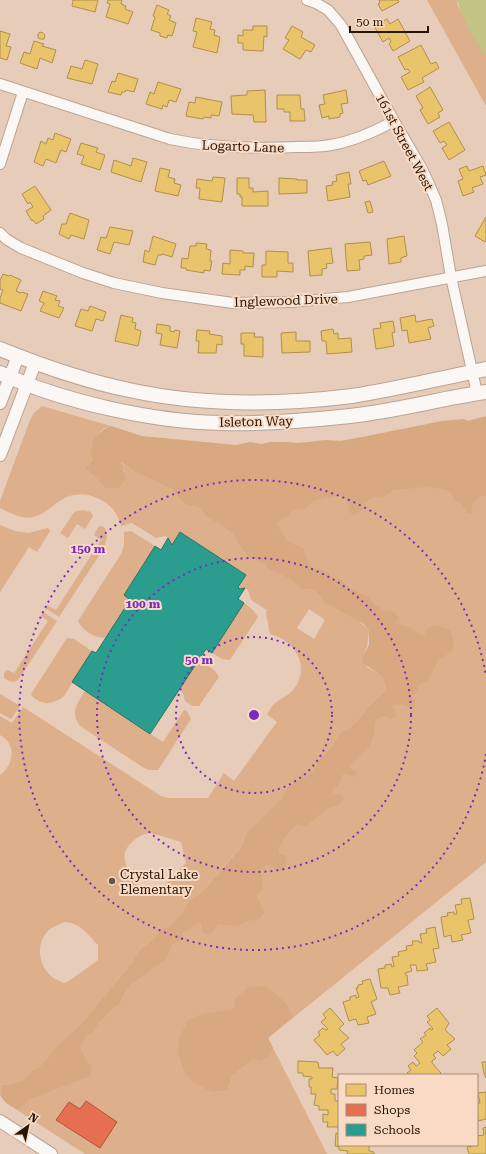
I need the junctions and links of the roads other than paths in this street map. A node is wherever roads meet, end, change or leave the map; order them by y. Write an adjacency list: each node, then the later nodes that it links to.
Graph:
1 (314, 1): 4 (street, 161st Street West)
2 (0, 84): 3 (street, Logarto Lane)
3 (24, 92): 4 (street, Logarto Lane); 5 (street)
4 (394, 121): 8 (street, 161st Street West)
5 (0, 164)
6 (0, 233): 8 (street, Inglewood Drive)
7 (486, 270): 8 (street, Inglewood Drive)
8 (451, 278): 13 (street, 161st Street West)
9 (0, 349): 10 (main road, Isleton Way)
10 (18, 356): 11 (main road, Isleton Way); 14 (street)
11 (36, 363): 13 (main road, Isleton Way); 15 (street)
12 (486, 369): 13 (main road, Isleton Way)
13 (472, 372): 16 (street, 161st Street West)
14 (5, 375): 15 (main road, Isleton Way); 17 (street)
15 (27, 384): 16 (main road, Isleton Way); 18 (street)
16 (481, 393)
17 (0, 403)
18 (0, 455)
19 (0, 1121): 20 (street)
20 (50, 1154)

